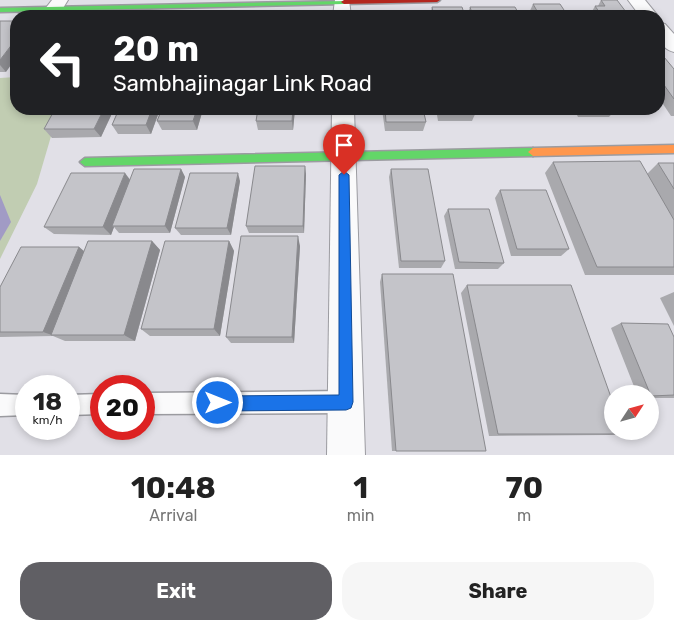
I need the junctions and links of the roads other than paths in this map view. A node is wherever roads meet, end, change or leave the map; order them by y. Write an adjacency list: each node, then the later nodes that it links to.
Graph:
1 (437, 0): 4 (street)
2 (636, 0): 6 (street)
3 (57, 4): 4 (street); 5 (street)
4 (342, 9)
5 (0, 10)
6 (644, 10)
7 (665, 35): 8 (street)
8 (674, 46)
9 (343, 115): 11 (street)
10 (674, 149): 11 (street)
11 (344, 156): 12 (street); 13 (street)
12 (85, 162)
13 (346, 402): 14 (lane); 17 (street)
14 (155, 404)
15 (0, 405): 16 (lane)
16 (15, 405)
17 (346, 455)

